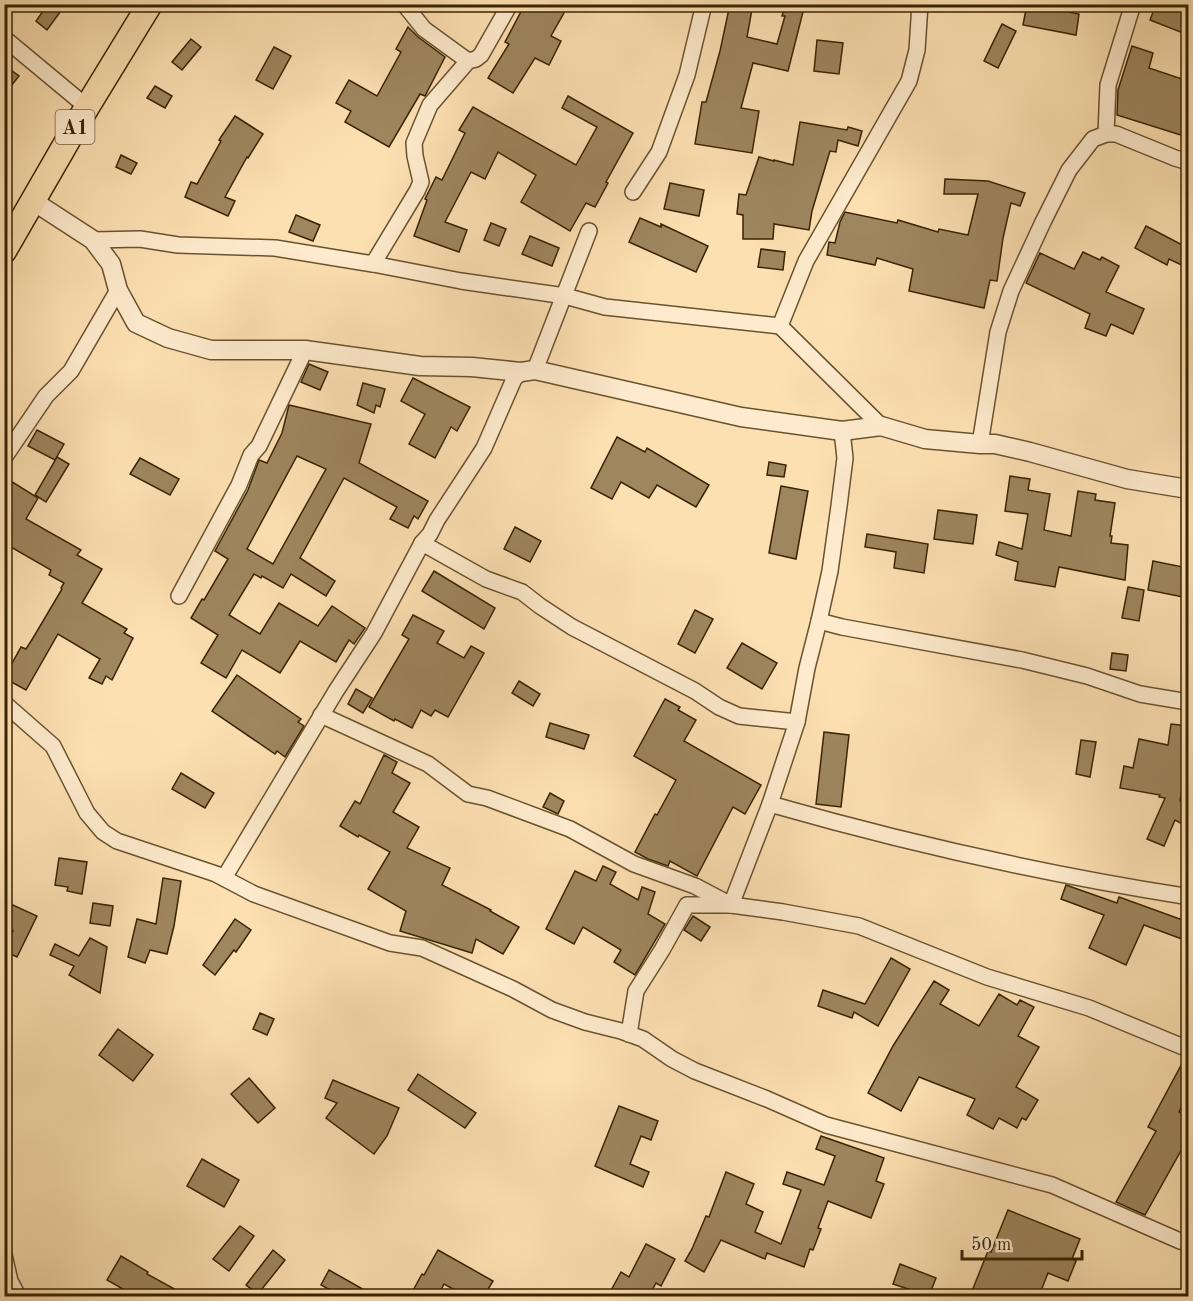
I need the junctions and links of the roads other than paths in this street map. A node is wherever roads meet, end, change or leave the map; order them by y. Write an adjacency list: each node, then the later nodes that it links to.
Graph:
1 (150, 4): 9 (highway, A1)
2 (404, 4): 8 (street)
3 (510, 4): 8 (street)
4 (704, 4): 12 (street)
5 (920, 4): 20 (street)
6 (1133, 4): 10 (street)
7 (4, 38): 9 (street)
8 (468, 61): 17 (street)
9 (87, 107): 13 (highway, A1)
10 (1106, 134): 11 (street); 25 (street)
11 (1188, 162)
12 (633, 192)
13 (33, 201): 15 (street); 16 (highway, A1)
14 (589, 231): 19 (street)
15 (93, 240): 17 (street); 18 (street)
16 (4, 251)
17 (373, 264): 19 (street)
18 (118, 290): 21 (street); 26 (street)
19 (565, 296): 20 (street); 22 (street)
20 (780, 326): 23 (street)
21 (305, 350): 22 (street); 29 (street)
22 (528, 371): 24 (street); 28 (street)
23 (881, 426): 24 (street); 25 (street)
24 (842, 431): 30 (street)
25 (980, 444): 27 (street)
26 (4, 458)
27 (1188, 489)
28 (422, 543): 33 (street); 34 (street)
29 (179, 596)
30 (819, 621): 31 (street); 34 (street)
31 (1188, 702)
32 (4, 703): 36 (street)
33 (321, 715): 36 (street); 38 (street)
34 (797, 722): 35 (street)
35 (770, 804): 37 (street); 38 (street)
36 (224, 878): 39 (street)
37 (1188, 898)
38 (731, 905): 39 (street); 40 (street)
39 (629, 1034): 41 (street)
40 (1188, 1049)
41 (1188, 1243)
42 (4, 1255): 43 (street)
43 (18, 1296)

